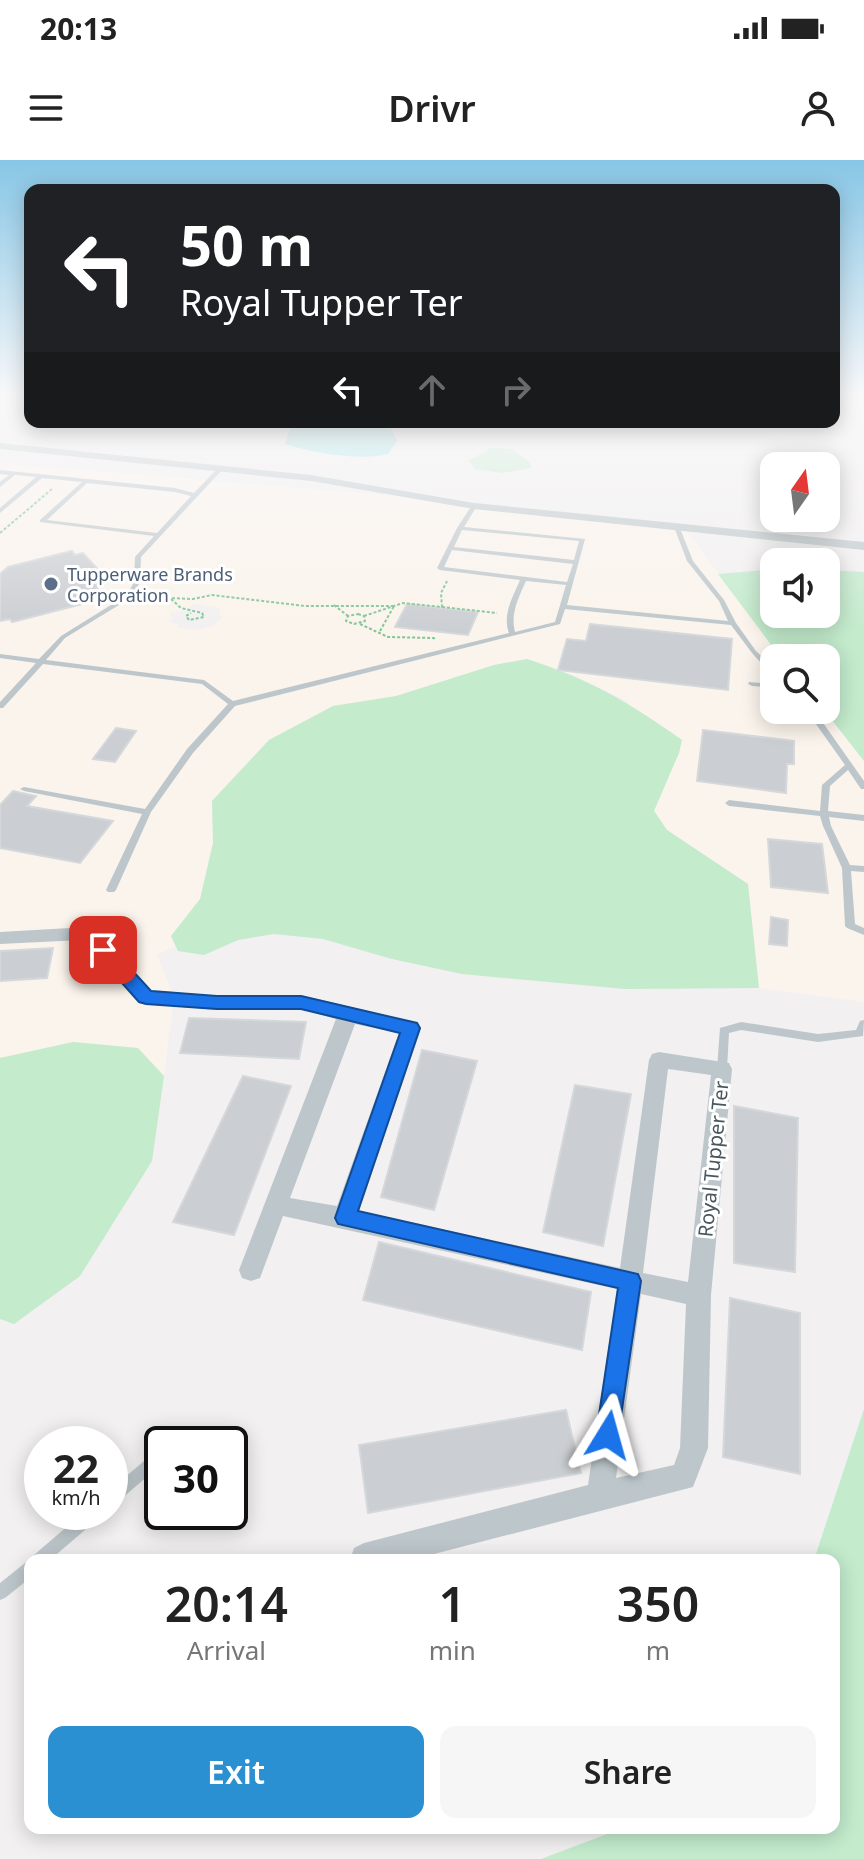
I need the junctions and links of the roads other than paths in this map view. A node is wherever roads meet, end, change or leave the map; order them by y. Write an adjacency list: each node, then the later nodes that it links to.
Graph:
1 (14, 473): 7 (lane)
2 (17, 473): 5 (lane)
3 (216, 473): 8 (lane)
4 (258, 473): 9 (street)
5 (41, 476): 6 (lane); 10 (lane)
6 (86, 481): 8 (lane); 13 (lane)
7 (0, 485)
8 (195, 495): 13 (lane)
9 (474, 506): 11 (street); 12 (lane)
10 (0, 511)
11 (677, 527): 14 (street); 20 (lane)
12 (460, 528): 15 (lane); 16 (lane)
13 (158, 535): 24 (lane)
14 (864, 546)
15 (450, 548): 16 (lane); 17 (lane)
16 (576, 562): 18 (lane)
17 (524, 578): 18 (lane); 21 (lane)
18 (570, 584): 19 (lane)
19 (563, 607): 20 (lane); 21 (lane)
20 (733, 623): 22 (lane)
21 (513, 634): 27 (lane)
22 (760, 655)
23 (1, 657): 24 (lane)
24 (42, 661): 27 (lane); 28 (lane)
25 (752, 684): 26 (lane)
26 (760, 685)
27 (232, 704): 34 (lane)
28 (0, 706)
29 (820, 724): 30 (lane)
30 (848, 766): 31 (lane); 35 (lane)
31 (864, 787)
32 (24, 789): 34 (lane)
33 (729, 803): 35 (lane)
34 (147, 812): 39 (lane)
35 (825, 815): 36 (lane); 37 (lane)
36 (864, 818)
37 (846, 868): 38 (lane); 40 (lane)
38 (864, 869)
39 (111, 890)
40 (864, 932)
41 (0, 938): 42 (street)
42 (348, 1015): 45 (street); 46 (street)
43 (864, 1024): 44 (lane)
44 (722, 1069): 48 (street, Royal Tupper Ter); 49 (street, Royal Tupper Ter)
45 (277, 1205): 46 (street); 47 (street)
46 (345, 1218): 48 (street)
47 (251, 1270)
48 (630, 1281): 49 (street); 52 (street, Royal Tupper Ter)
49 (699, 1295): 52 (street, Royal Tupper Ter)
50 (144, 1470): 51 (lane)
51 (128, 1484)
52 (600, 1496): 55 (street, Royal Tupper Ter)
53 (74, 1530): 54 (lane)
54 (46, 1554)
55 (379, 1554)
56 (24, 1573): 57 (lane)
57 (0, 1593)

